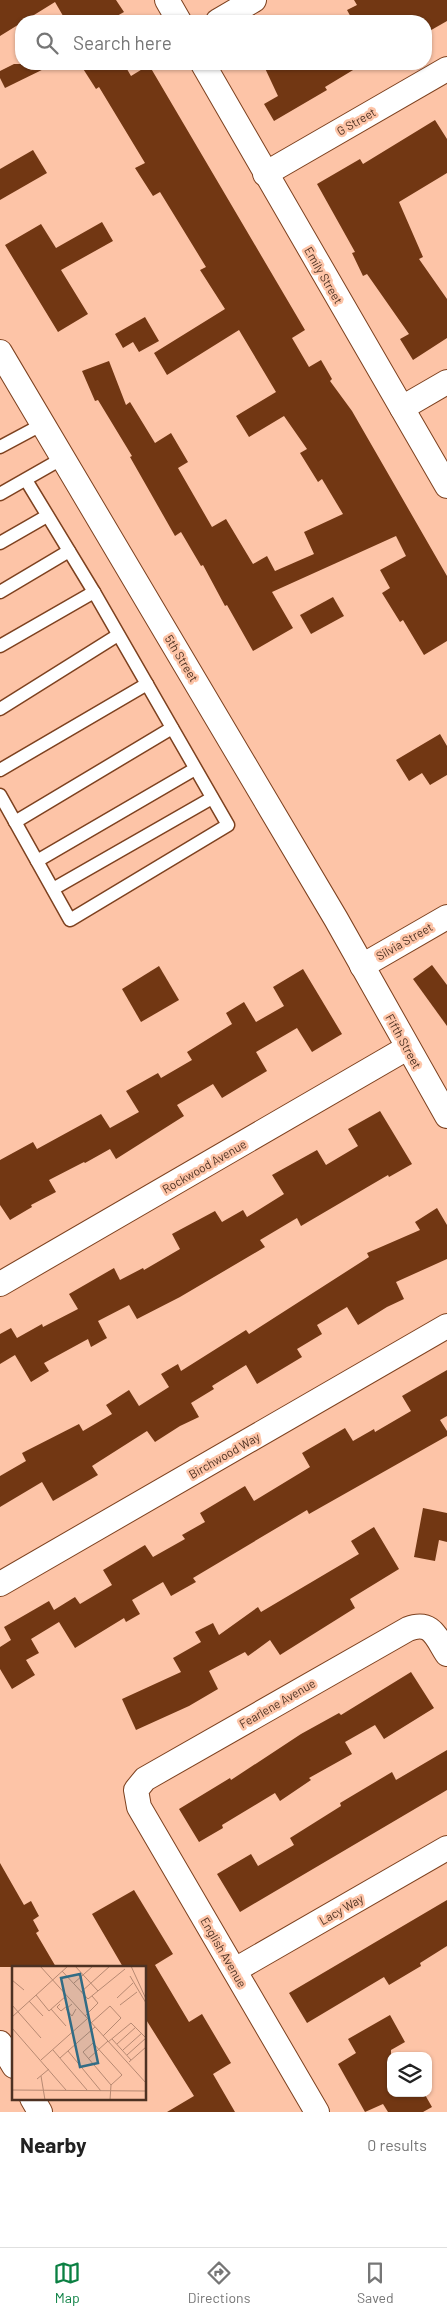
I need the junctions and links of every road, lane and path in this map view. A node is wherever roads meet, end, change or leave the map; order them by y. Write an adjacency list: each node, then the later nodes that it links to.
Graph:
1 (167, 0): 3 (street)
2 (254, 0): 4 (street)
3 (176, 15)
4 (228, 15)
5 (447, 68): 7 (street, G Street)
6 (206, 70): 7 (street, Emily Street)
7 (265, 174): 10 (street, Emily Street)
8 (0, 352): 11 (street, 5th Street)
9 (447, 382): 10 (street)
10 (402, 408): 15 (street, Emily Street)
11 (43, 424): 12 (lane); 13 (street, 5th Street)
12 (0, 447)
13 (63, 458): 14 (lane); 35 (street, 5th Street)
14 (26, 480): 16 (lane); 17 (lane)
15 (447, 486)
16 (0, 494)
17 (47, 516): 18 (lane); 19 (lane)
18 (0, 543)
19 (69, 551): 20 (lane); 21 (lane)
20 (0, 592)
21 (94, 592): 22 (lane); 23 (lane)
22 (118, 635): 24 (lane); 25 (lane)
23 (0, 646)
24 (146, 684): 26 (lane); 28 (lane)
25 (0, 708)
26 (172, 728): 27 (lane); 31 (lane)
27 (195, 769): 30 (lane); 32 (lane)
28 (0, 770)
29 (1, 798): 31 (lane)
30 (212, 798): 33 (lane); 33 (lane)
31 (15, 822): 32 (lane)
32 (37, 861): 33 (lane)
33 (53, 889)
34 (447, 916): 35 (street, Silvia Street)
35 (362, 966): 36 (street, Fifth Street)
36 (407, 1048): 37 (street, Fifth Street); 38 (street, Rockwood Avenue)
37 (447, 1116)
38 (0, 1284)
39 (447, 1326): 40 (street, Birchwood Way)
40 (0, 1584)
41 (447, 1654): 42 (street, Fearlene Avenue)
42 (136, 1790): 44 (street, English Avenue)
43 (447, 1848): 44 (street, Lacy Way)
44 (235, 1970): 49 (street, English Avenue)
45 (0, 2043): 46 (street)
46 (12, 2063)
47 (33, 2100): 48 (street)
48 (40, 2112)
49 (317, 2112)

